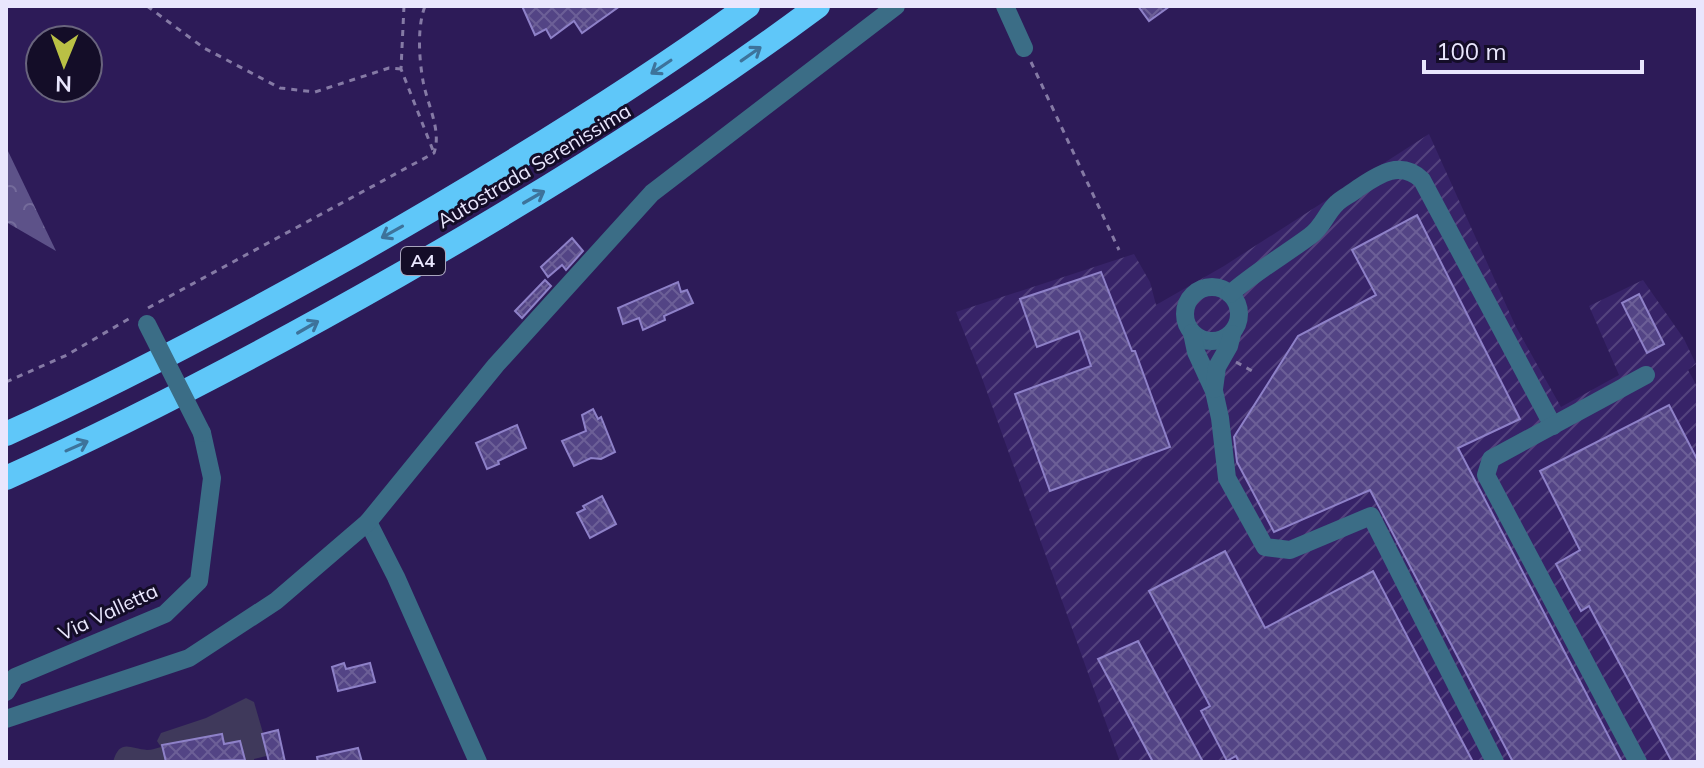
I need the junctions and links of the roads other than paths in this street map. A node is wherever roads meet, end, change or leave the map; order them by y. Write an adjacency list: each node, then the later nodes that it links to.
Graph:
1 (748, 6): 13 (highway, Autostrada Serenissima / A4, one-way to 13)
2 (818, 6): 14 (highway, Autostrada Serenissima / A4, one-way to 2)
3 (896, 6): 15 (street)
4 (1005, 6): 5 (street)
5 (1024, 48)
6 (1230, 294): 8 (street); 9 (street); 12 (street)
7 (143, 319): 16 (street, Via Valletta, bridge)
8 (1192, 333): 9 (street); 11 (street)
9 (1232, 334): 11 (street)
10 (1646, 375): 12 (street)
11 (1214, 391): 19 (street)
12 (1553, 426): 20 (street)
13 (6, 434)
14 (6, 478)
15 (368, 522): 17 (street); 18 (street)
16 (6, 692)
17 (6, 719)
18 (478, 762)
19 (1495, 762)
20 (1638, 762)

